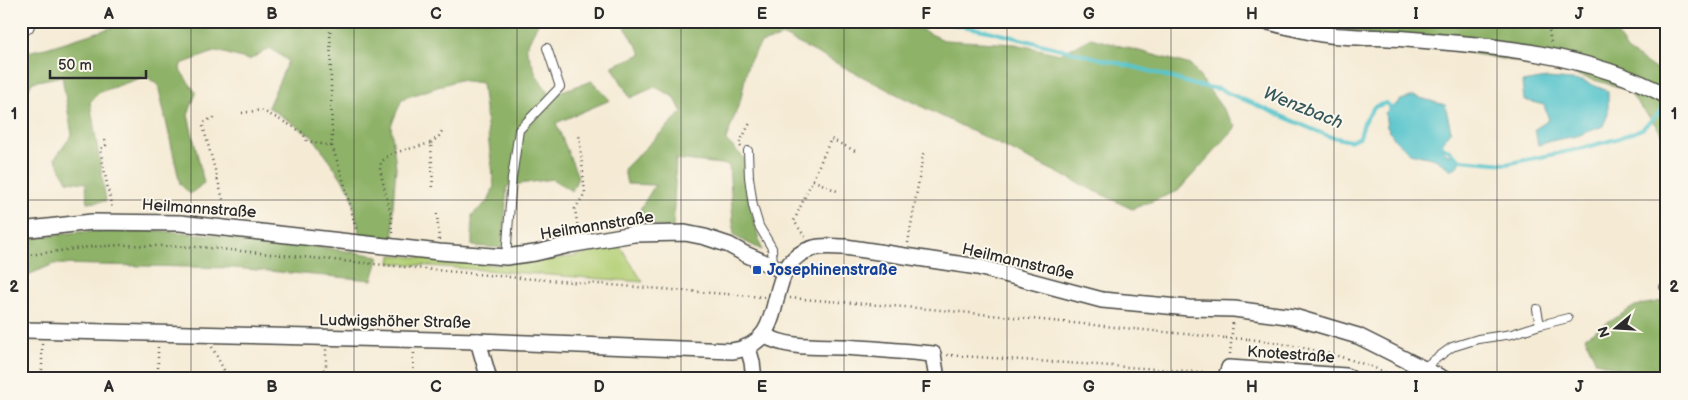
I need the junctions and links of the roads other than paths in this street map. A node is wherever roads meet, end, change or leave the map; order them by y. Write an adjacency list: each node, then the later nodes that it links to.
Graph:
1 (32, 21): 3 (lane)
2 (1263, 21): 5 (street)
3 (21, 34)
4 (546, 48): 8 (lane)
5 (1667, 96)
6 (748, 151): 9 (lane)
7 (21, 230): 8 (street, Heilmannstraße)
8 (506, 257): 9 (street, Heilmannstraße)
9 (778, 269): 14 (street); 17 (street, Heilmannstraße)
10 (1537, 309): 12 (lane)
11 (1568, 318): 12 (lane)
12 (1540, 325): 17 (lane)
13 (24, 329): 15 (street, Ludwigshöher Straße)
14 (764, 335): 16 (street); 21 (street)
15 (478, 341): 16 (street, Ludwigshöher Straße); 19 (street)
16 (748, 348): 20 (street)
17 (1423, 368): 23 (street, Heilmannstraße)
18 (1227, 374): 22 (street, Knotestraße)
19 (489, 379)
20 (754, 379)
21 (937, 379)
22 (1351, 379)
23 (1444, 379)

